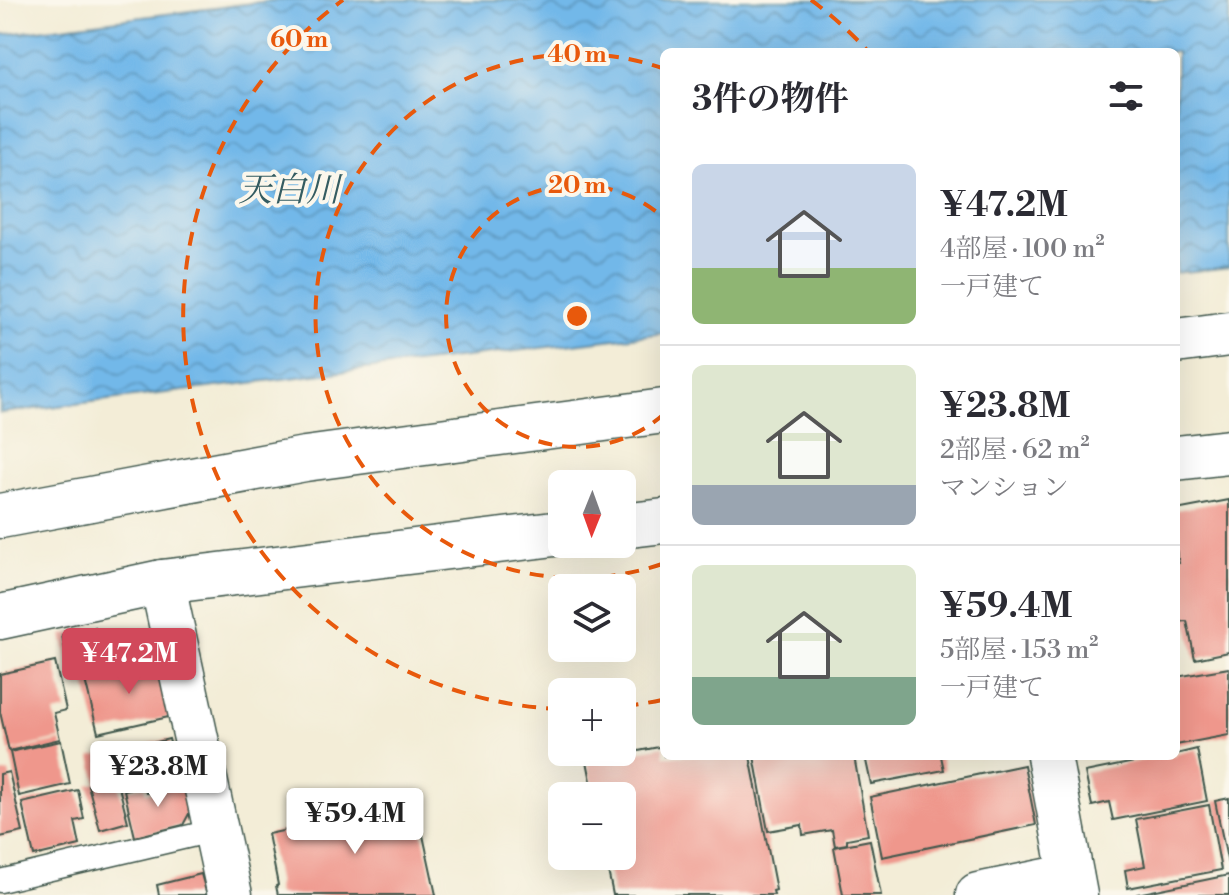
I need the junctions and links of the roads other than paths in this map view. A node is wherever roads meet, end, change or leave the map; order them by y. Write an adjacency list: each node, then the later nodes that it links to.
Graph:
1 (1229, 334): 2 (street)
2 (1180, 340)
3 (660, 412): 6 (street)
4 (1229, 452): 5 (street)
5 (1180, 458)
6 (0, 516)
7 (660, 521): 8 (street)
8 (636, 524)
9 (548, 535): 10 (street)
10 (162, 582): 11 (street); 13 (street)
11 (0, 617)
12 (1050, 760): 15 (street)
13 (216, 830): 14 (lane); 16 (street)
14 (0, 881)
15 (1073, 885): 17 (street)
16 (230, 895)
17 (978, 895)

